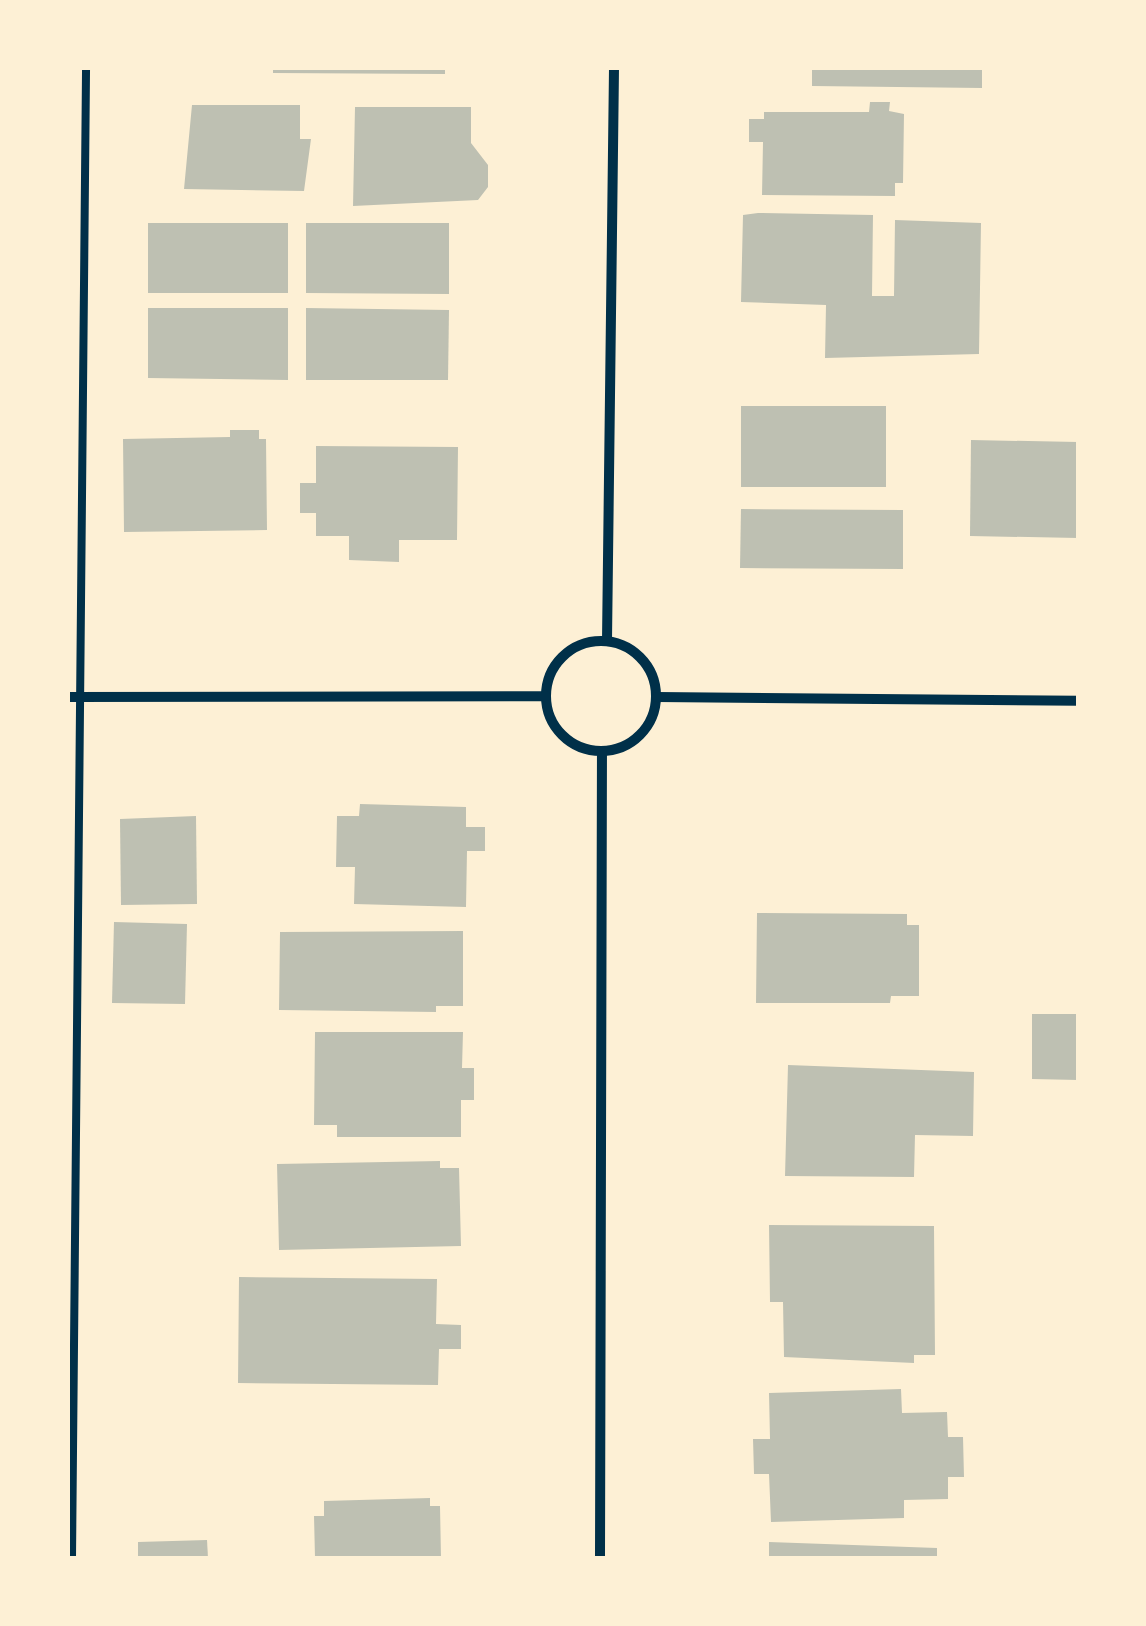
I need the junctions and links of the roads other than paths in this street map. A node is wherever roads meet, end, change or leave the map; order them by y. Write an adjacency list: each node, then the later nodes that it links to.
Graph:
1 (86, 68): 6 (lane)
2 (614, 68): 3 (street)
3 (607, 641): 5 (street); 7 (street)
4 (68, 696): 6 (street)
5 (546, 696): 6 (street); 9 (street)
6 (82, 697): 10 (lane)
7 (657, 697): 8 (street); 9 (street)
8 (1078, 701)
9 (602, 751): 11 (street)
10 (72, 1558)
11 (600, 1558)

